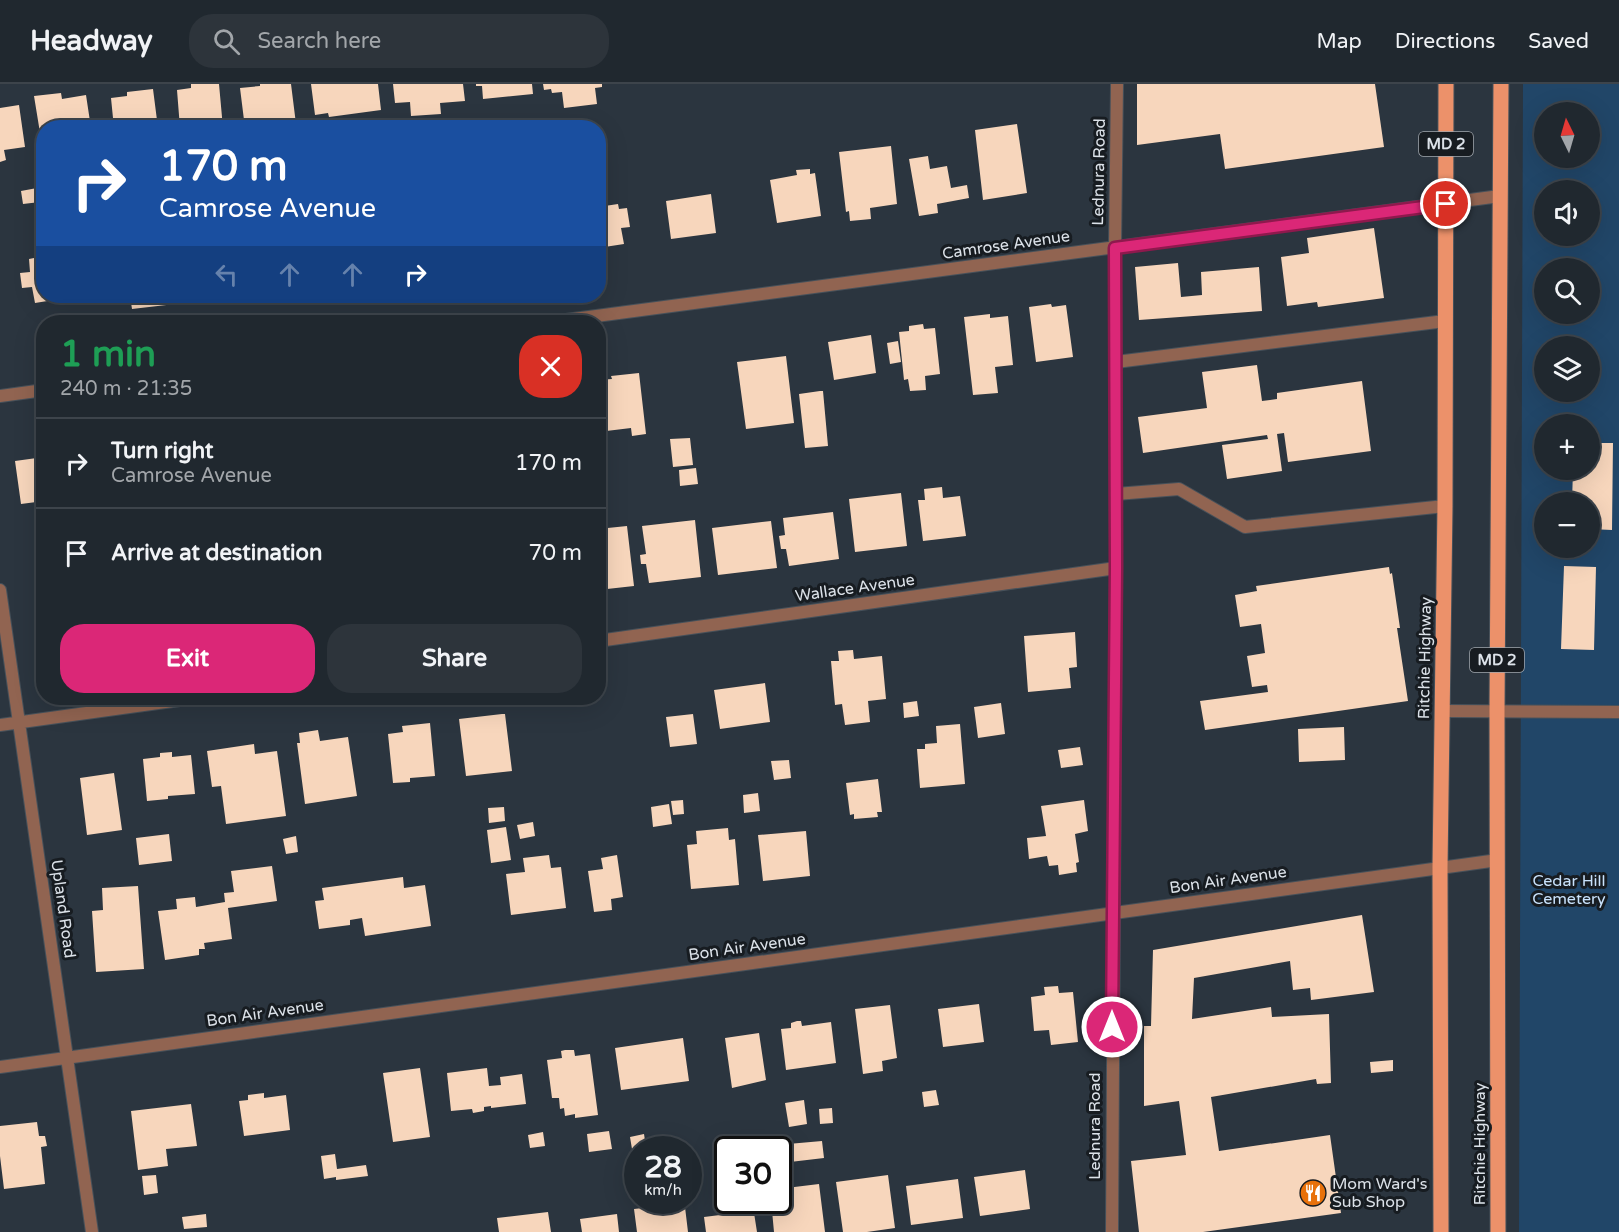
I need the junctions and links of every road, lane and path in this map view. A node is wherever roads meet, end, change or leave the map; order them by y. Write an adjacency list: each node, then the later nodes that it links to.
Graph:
1 (1117, 84): 6 (street, Lednura Road)
2 (1446, 84): 5 (main road, Ritchie Highway / MD 2)
3 (1501, 84): 4 (main road, Ritchie Highway / MD 2)
4 (1500, 196): 5 (street, Camrose Avenue); 19 (main road, Ritchie Highway / MD 2)
5 (1446, 204): 6 (street, Camrose Avenue); 8 (main road, Ritchie Highway / MD 2)
6 (1115, 248): 7 (street, Camrose Avenue); 9 (street, Lednura Road)
7 (604, 315)
8 (1445, 321): 9 (street); 13 (main road, Ritchie Highway / MD 2)
9 (1116, 362): 12 (street, Lednura Road)
10 (36, 391): 11 (street)
11 (0, 396)
12 (1116, 494): 13 (street); 14 (street, Lednura Road)
13 (1445, 506): 18 (main road, Ritchie Highway / MD 2)
14 (1116, 568): 16 (street, Wallace Avenue); 25 (street, Lednura Road)
15 (0, 591): 21 (street, Upland Road)
16 (606, 640)
17 (143, 705): 21 (street)
18 (1443, 711): 19 (street); 24 (main road, Ritchie Highway / MD 2)
19 (1497, 711): 20 (street); 23 (main road, Ritchie Highway / MD 2)
20 (1619, 712)
21 (19, 722): 22 (street); 26 (street, Upland Road)
22 (0, 725)
23 (1498, 860): 24 (street, Bon Air Avenue); 31 (main road, Ritchie Highway / MD 2)
24 (1440, 867): 25 (street, Bon Air Avenue); 30 (main road, Ritchie Highway / MD 2)
25 (1113, 913): 26 (street, Bon Air Avenue); 29 (street, Lednura Road)
26 (68, 1057): 27 (street, Bon Air Avenue); 28 (street, Upland Road)
27 (0, 1067)
28 (92, 1232)
29 (1112, 1232)
30 (1441, 1232)
31 (1498, 1232)

